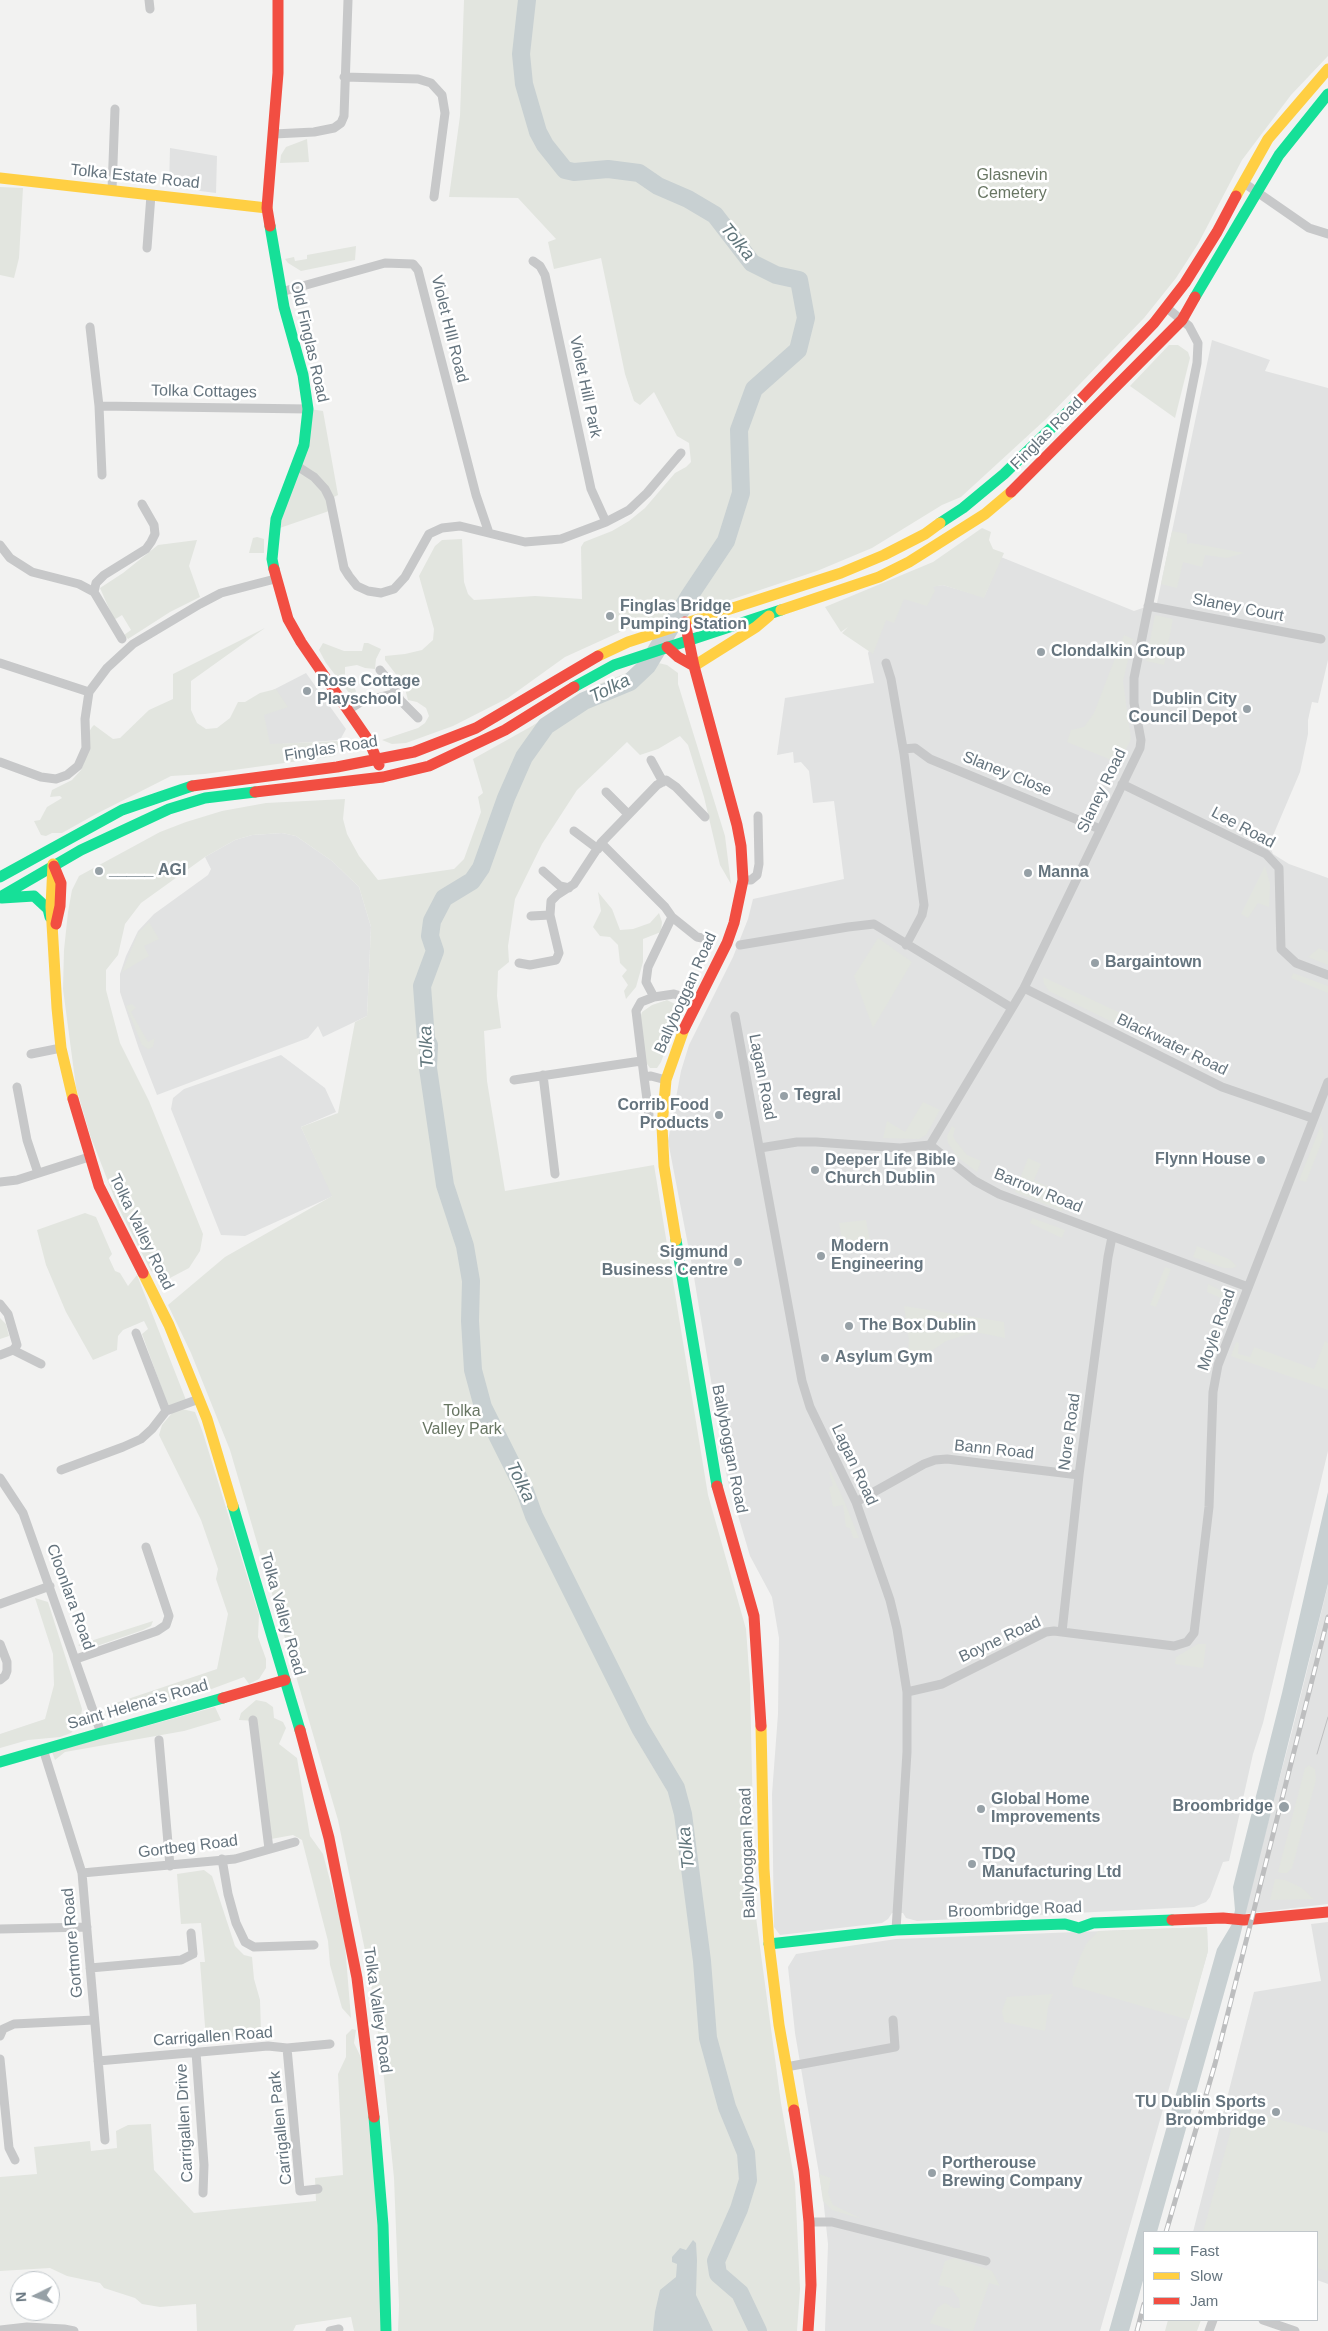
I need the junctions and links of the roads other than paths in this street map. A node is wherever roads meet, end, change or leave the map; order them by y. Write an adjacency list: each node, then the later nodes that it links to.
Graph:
1 (278, 0): 7 (main road, Old Finglas Road)
2 (348, 0): 4 (street)
3 (1328, 69): 9 (main road, Finglas Road)
4 (344, 77): 7 (street); 13 (street)
5 (1328, 94): 11 (main road, Finglas Road)
6 (116, 109): 10 (street)
7 (274, 134): 14 (main road, Old Finglas Road)
8 (0, 178): 10 (main road, Tolka Estate Road)
9 (1244, 183): 11 (street); 19 (main road, Finglas Road)
10 (112, 190): 12 (main road, Tolka Estate Road)
11 (1257, 190): 15 (street); 20 (main road, Finglas Road)
12 (151, 195): 14 (main road, Tolka Estate Road); 16 (street)
13 (434, 197)
14 (267, 208): 18 (main road, Old Finglas Road)
15 (1328, 234)
16 (147, 248)
17 (533, 261): 28 (street, Violet Hill Park)
18 (280, 292): 23 (main road, Old Finglas Road); 29 (street, Violet HIll Road)
19 (1167, 308): 20 (street, Slaney Road); 35 (main road, Finglas Road)
20 (1182, 320): 33 (street, Slaney Road); 34 (main road, Finglas Road)
21 (90, 327): 22 (street)
22 (99, 406): 23 (street, Tolka Cottages); 26 (street)
23 (308, 409): 25 (main road, Old Finglas Road)
24 (680, 453): 28 (street)
25 (297, 466): 29 (street); 31 (main road, Old Finglas Road)
26 (102, 475)
27 (142, 504): 32 (street)
28 (606, 522): 29 (street)
29 (489, 534)
30 (0, 545): 32 (street)
31 (275, 579): 44 (street); 46 (main road, Old Finglas Road)
32 (94, 592): 36 (street)
33 (1148, 606): 38 (street, Slaney Court); 54 (street, Slaney Road)
34 (772, 613): 37 (main road, Finglas Road); 42 (main road)
35 (685, 622): 37 (main road, Ballyboggan Road); 49 (main road, Finglas Road)
36 (122, 639)
37 (690, 639): 39 (main road, Finglas Road); 42 (main road, Ballyboggan Road)
38 (1321, 639)
39 (667, 647): 42 (main road); 52 (main road, Finglas Road)
40 (0, 663): 44 (street)
41 (886, 663): 48 (street)
42 (694, 666): 66 (main road, Ballyboggan Road)
43 (380, 670): 45 (street)
44 (88, 692): 51 (street)
45 (396, 693): 46 (street); 47 (street)
46 (348, 710): 49 (main road, Old Finglas Road)
47 (418, 718)
48 (903, 749): 59 (street, Slaney Close); 74 (street)
49 (378, 759): 52 (main road, Old Finglas Road); 62 (main road, Finglas Road)
50 (651, 760): 53 (street)
51 (0, 762)
52 (383, 776): 63 (main road, Finglas Road)
53 (663, 782): 56 (street); 58 (street)
54 (1122, 784): 59 (street, Slaney Road); 77 (street, Lee Road)
55 (606, 792): 56 (street)
56 (628, 814): 61 (street)
57 (758, 816): 66 (street)
58 (705, 817)
59 (1100, 829): 78 (street, Slaney Road)
60 (574, 831): 61 (street)
61 (599, 846): 67 (street); 71 (street)
62 (44, 852): 63 (main road); 65 (main road, Finglas Road)
63 (54, 864): 68 (main road, Finglas Road); 72 (main road, Tolka Valley Road)
64 (543, 871): 67 (street)
65 (0, 877)
66 (742, 880): 80 (main road, Ballyboggan Road)
67 (569, 888): 69 (street)
68 (0, 897): 72 (main road)
69 (550, 915): 70 (street); 76 (street)
70 (531, 916)
71 (672, 917): 73 (street); 79 (street)
72 (54, 932): 83 (main road, Tolka Valley Road)
73 (707, 939)
74 (906, 945): 75 (street); 81 (street)
75 (740, 946)
76 (519, 963)
77 (1328, 975)
78 (1024, 988): 81 (street, Slaney Road); 93 (street, Blackwater Road)
79 (654, 997): 80 (street); 85 (street)
80 (697, 1001): 89 (main road, Ballyboggan Road)
81 (1012, 1008): 94 (street, Slaney Road)
82 (735, 1016): 95 (street, Lagan Road)
83 (61, 1048): 84 (street); 96 (main road, Tolka Valley Road)
84 (30, 1054)
85 (641, 1061): 86 (street); 87 (street)
86 (543, 1075): 88 (street); 98 (street)
87 (644, 1077): 89 (street); 92 (street)
88 (514, 1080)
89 (666, 1080): 138 (main road, Ballyboggan Road)
90 (1328, 1082): 93 (street, Moyle Road)
91 (17, 1087): 97 (street)
92 (648, 1115)
93 (1312, 1118): 101 (street, Moyle Road)
94 (930, 1146): 95 (street); 100 (street, Barrow Road)
95 (760, 1148): 112 (street, Lagan Road)
96 (89, 1157): 97 (street); 107 (main road, Tolka Valley Road)
97 (38, 1173): 99 (street)
98 (555, 1174)
99 (0, 1182)
100 (1112, 1237): 101 (street, Barrow Road); 110 (street, Nore Road)
101 (1248, 1287): 117 (street, Moyle Road)
102 (0, 1304): 104 (street)
103 (136, 1333): 108 (street)
104 (13, 1350): 105 (street); 106 (street)
105 (0, 1355)
106 (41, 1364)
107 (200, 1399): 108 (street); 121 (main road, Tolka Valley Road)
108 (166, 1412): 109 (street)
109 (61, 1470)
110 (1079, 1475): 112 (street, Bann Road); 116 (street, Nore Road)
111 (0, 1478): 114 (street, Cloonlara Road)
112 (856, 1502): 122 (street, Lagan Road)
113 (146, 1548): 119 (street)
114 (50, 1586): 115 (street); 119 (street, Cloonlara Road)
115 (0, 1604)
116 (1062, 1632): 117 (street, Boyne Road); 122 (street, Boyne Road)
117 (1194, 1633)
118 (0, 1644): 120 (street)
119 (76, 1658): 124 (street, Cloonlara Road)
120 (0, 1680)
121 (285, 1680): 124 (main road, Saint Helena's Road); 159 (main road, Tolka Valley Road)
122 (907, 1692): 136 (street, Lagan Road)
123 (254, 1720): 129 (street)
124 (101, 1733): 126 (main road, Saint Helena's Road)
125 (159, 1740): 131 (street)
126 (43, 1748): 127 (main road, Saint Helena's Road); 132 (street, Gortmore Road)
127 (0, 1762)
128 (295, 1842): 129 (street, Gortbeg Road)
129 (269, 1849): 130 (street, Gortbeg Road)
130 (222, 1859): 131 (street, Gortbeg Road); 139 (street)
131 (170, 1866): 132 (street, Gortbeg Road)
132 (82, 1873): 134 (street, Gortmore Road)
133 (1328, 1912): 136 (main road, Broombridge Road)
134 (86, 1927): 135 (street); 140 (street, Gortmore Road)
135 (0, 1929)
136 (896, 1930): 138 (main road, Broombridge Road)
137 (191, 1933): 140 (street)
138 (769, 1944): 149 (main road, Ballyboggan Road)
139 (314, 1945)
140 (90, 1968): 141 (street, Gortmore Road)
141 (94, 2020): 143 (street); 148 (street, Gortmore Road)
142 (893, 2020): 149 (street)
143 (0, 2036)
144 (330, 2044): 145 (street, Carrigallen Road)
145 (287, 2048): 146 (street, Carrigallen Road); 152 (street, Carrigallen Park)
146 (196, 2052): 148 (street, Carrigallen Road); 153 (street, Carrigallen Drive)
147 (0, 2059): 151 (street)
148 (98, 2061): 150 (street, Gortmore Road)
149 (786, 2067): 154 (main road, Ballyboggan Road)
150 (105, 2140)
151 (14, 2160)
152 (318, 2189)
153 (203, 2193)
154 (809, 2222): 155 (street); 160 (main road, Ballyboggan Road)
155 (986, 2261)
156 (1266, 2321): 161 (street)
157 (0, 2330): 158 (street)
158 (74, 2331)
159 (386, 2331)
160 (808, 2331)
161 (1295, 2331)

